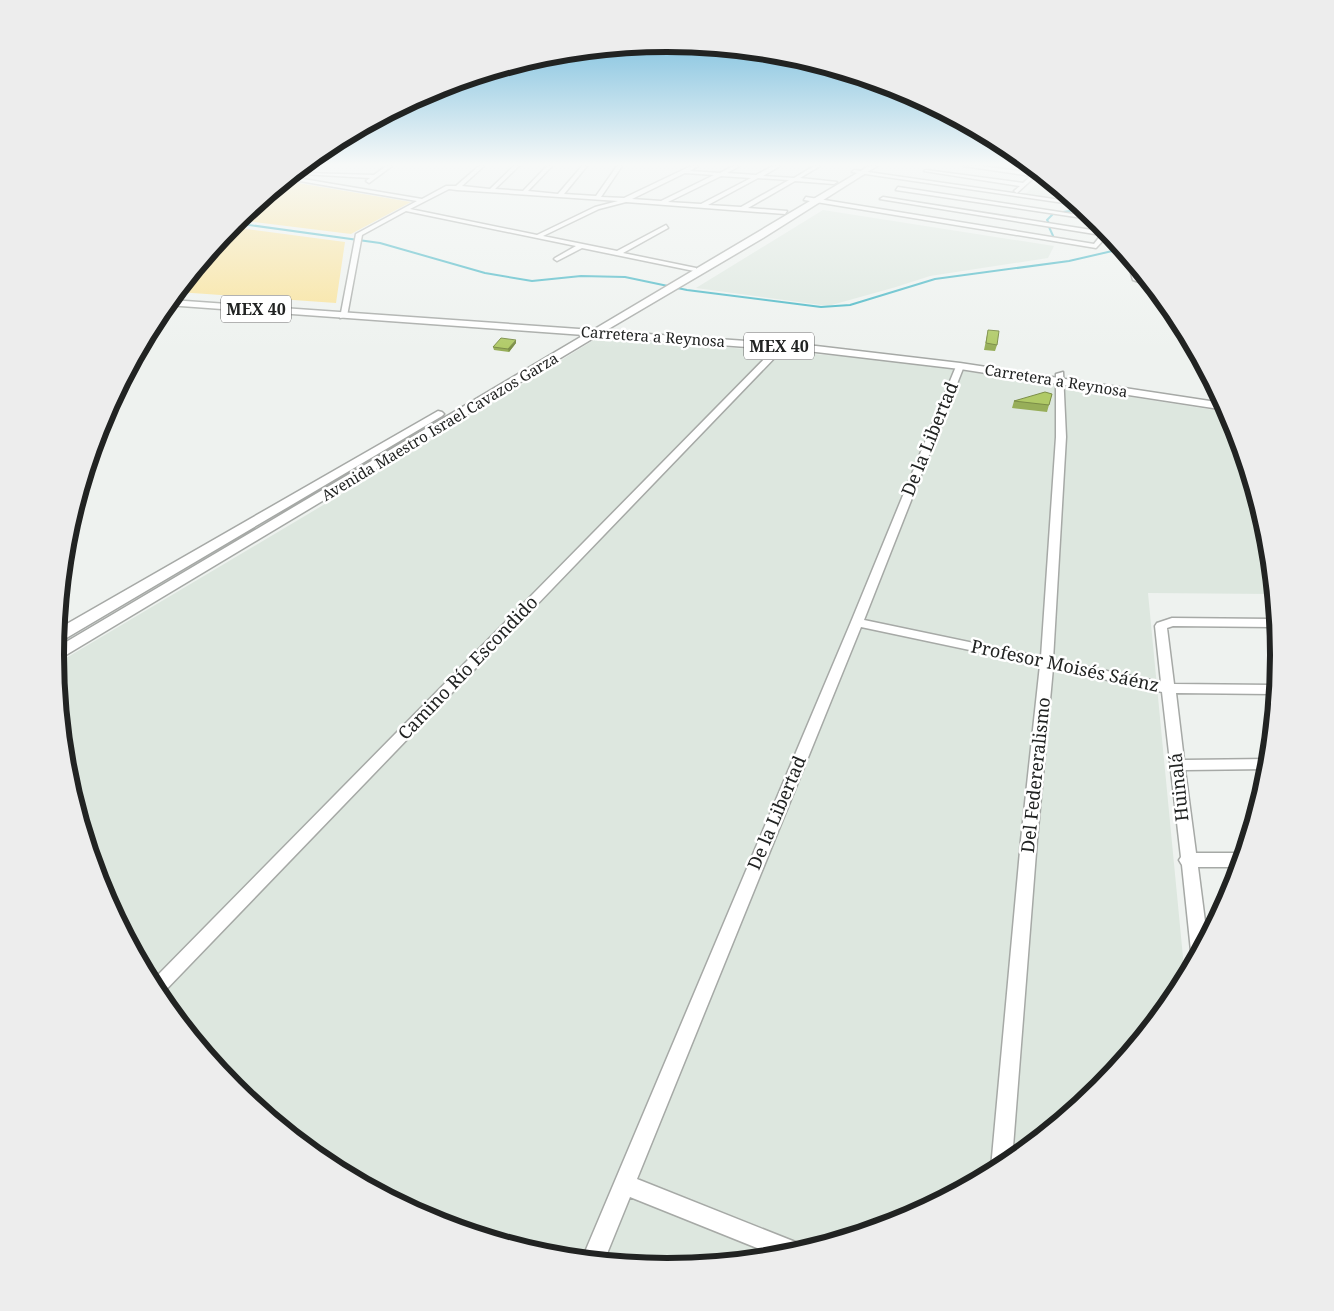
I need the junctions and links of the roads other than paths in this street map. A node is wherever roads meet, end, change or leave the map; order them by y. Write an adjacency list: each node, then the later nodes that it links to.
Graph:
1 (371, 227): 19 (street)
2 (495, 227): 10 (street)
3 (557, 227): 10 (street)
4 (666, 227): 13 (street)
5 (764, 227): 15 (main road, Avenida Maestro Israel Cavazos Garza)
6 (774, 227): 16 (main road, Avenida Maestro Israel Cavazos Garza)
7 (977, 227): 11 (street)
8 (1066, 227): 9 (street)
9 (1095, 231)
10 (539, 236): 12 (street)
11 (1102, 238)
12 (583, 245): 13 (street); 14 (street)
13 (618, 252): 15 (street)
14 (557, 259)
15 (694, 269): 16 (main road, Avenida Maestro Israel Cavazos Garza)
16 (676, 283): 20 (main road, Avenida Maestro Israel Cavazos Garza)
17 (182, 298): 19 (main road, Carretera a Reynosa / MEX 40)
18 (178, 304): 19 (main road, Carretera a Reynosa / MEX 40)
19 (343, 310): 20 (main road, Carretera a Reynosa / MEX 40); 21 (main road, Carretera a Reynosa / MEX 40)
20 (601, 328): 22 (main road, Carretera a Reynosa / MEX 40); 23 (main road, Carretera a Reynosa / MEX 40); 24 (main road, Carretera a Reynosa / MEX 40); 34 (main road, Avenida Maestro Israel Cavazos Garza)
21 (544, 330): 22 (main road, Carretera a Reynosa / MEX 40); 25 (main road)
22 (586, 332): 25 (main road, Avenida Maestro Israel Cavazos Garza)
23 (642, 336): 24 (main road); 26 (main road, Carretera a Reynosa / MEX 40)
24 (809, 340): 28 (main road, Carretera a Reynosa / MEX 40)
25 (562, 344): 31 (main road, Avenida Maestro Israel Cavazos Garza)
26 (782, 346): 27 (main road, Carretera a Reynosa / MEX 40); 45 (street, Camino Río Escondido)
27 (960, 366): 28 (main road, Carretera a Reynosa / MEX 40); 32 (street, De la Libertad)
28 (1060, 378): 29 (main road, Carretera a Reynosa / MEX 40); 30 (main road, Carretera a Reynosa / MEX 40); 37 (street, Del Federeralismo)
29 (1212, 397)
30 (1215, 405)
31 (86, 619): 34 (main road); 35 (main road, Avenida Maestro Israel Cavazos Garza)
32 (857, 622): 37 (street, Profesor Moisés Sáénz); 47 (street, De la Libertad)
33 (1269, 623): 38 (street, Huinalá)
34 (103, 628): 36 (main road, Avenida Maestro Israel Cavazos Garza)
35 (65, 632)
36 (64, 651)
37 (1047, 662): 38 (street, Profesor Moisés Sáénz); 46 (street, Del Federeralismo)
38 (1167, 688): 39 (street, Profesor Moisés Sáénz); 41 (street, Huinalá)
39 (1269, 689)
40 (1260, 764): 41 (street)
41 (1177, 765): 42 (street, Huinalá)
42 (1187, 860): 43 (street); 44 (street, Huinalá)
43 (1234, 860)
44 (1198, 940)
45 (162, 984)
46 (1001, 1158)
47 (624, 1184): 48 (street); 49 (street, De la Libertad)
48 (781, 1248)
49 (596, 1254)

